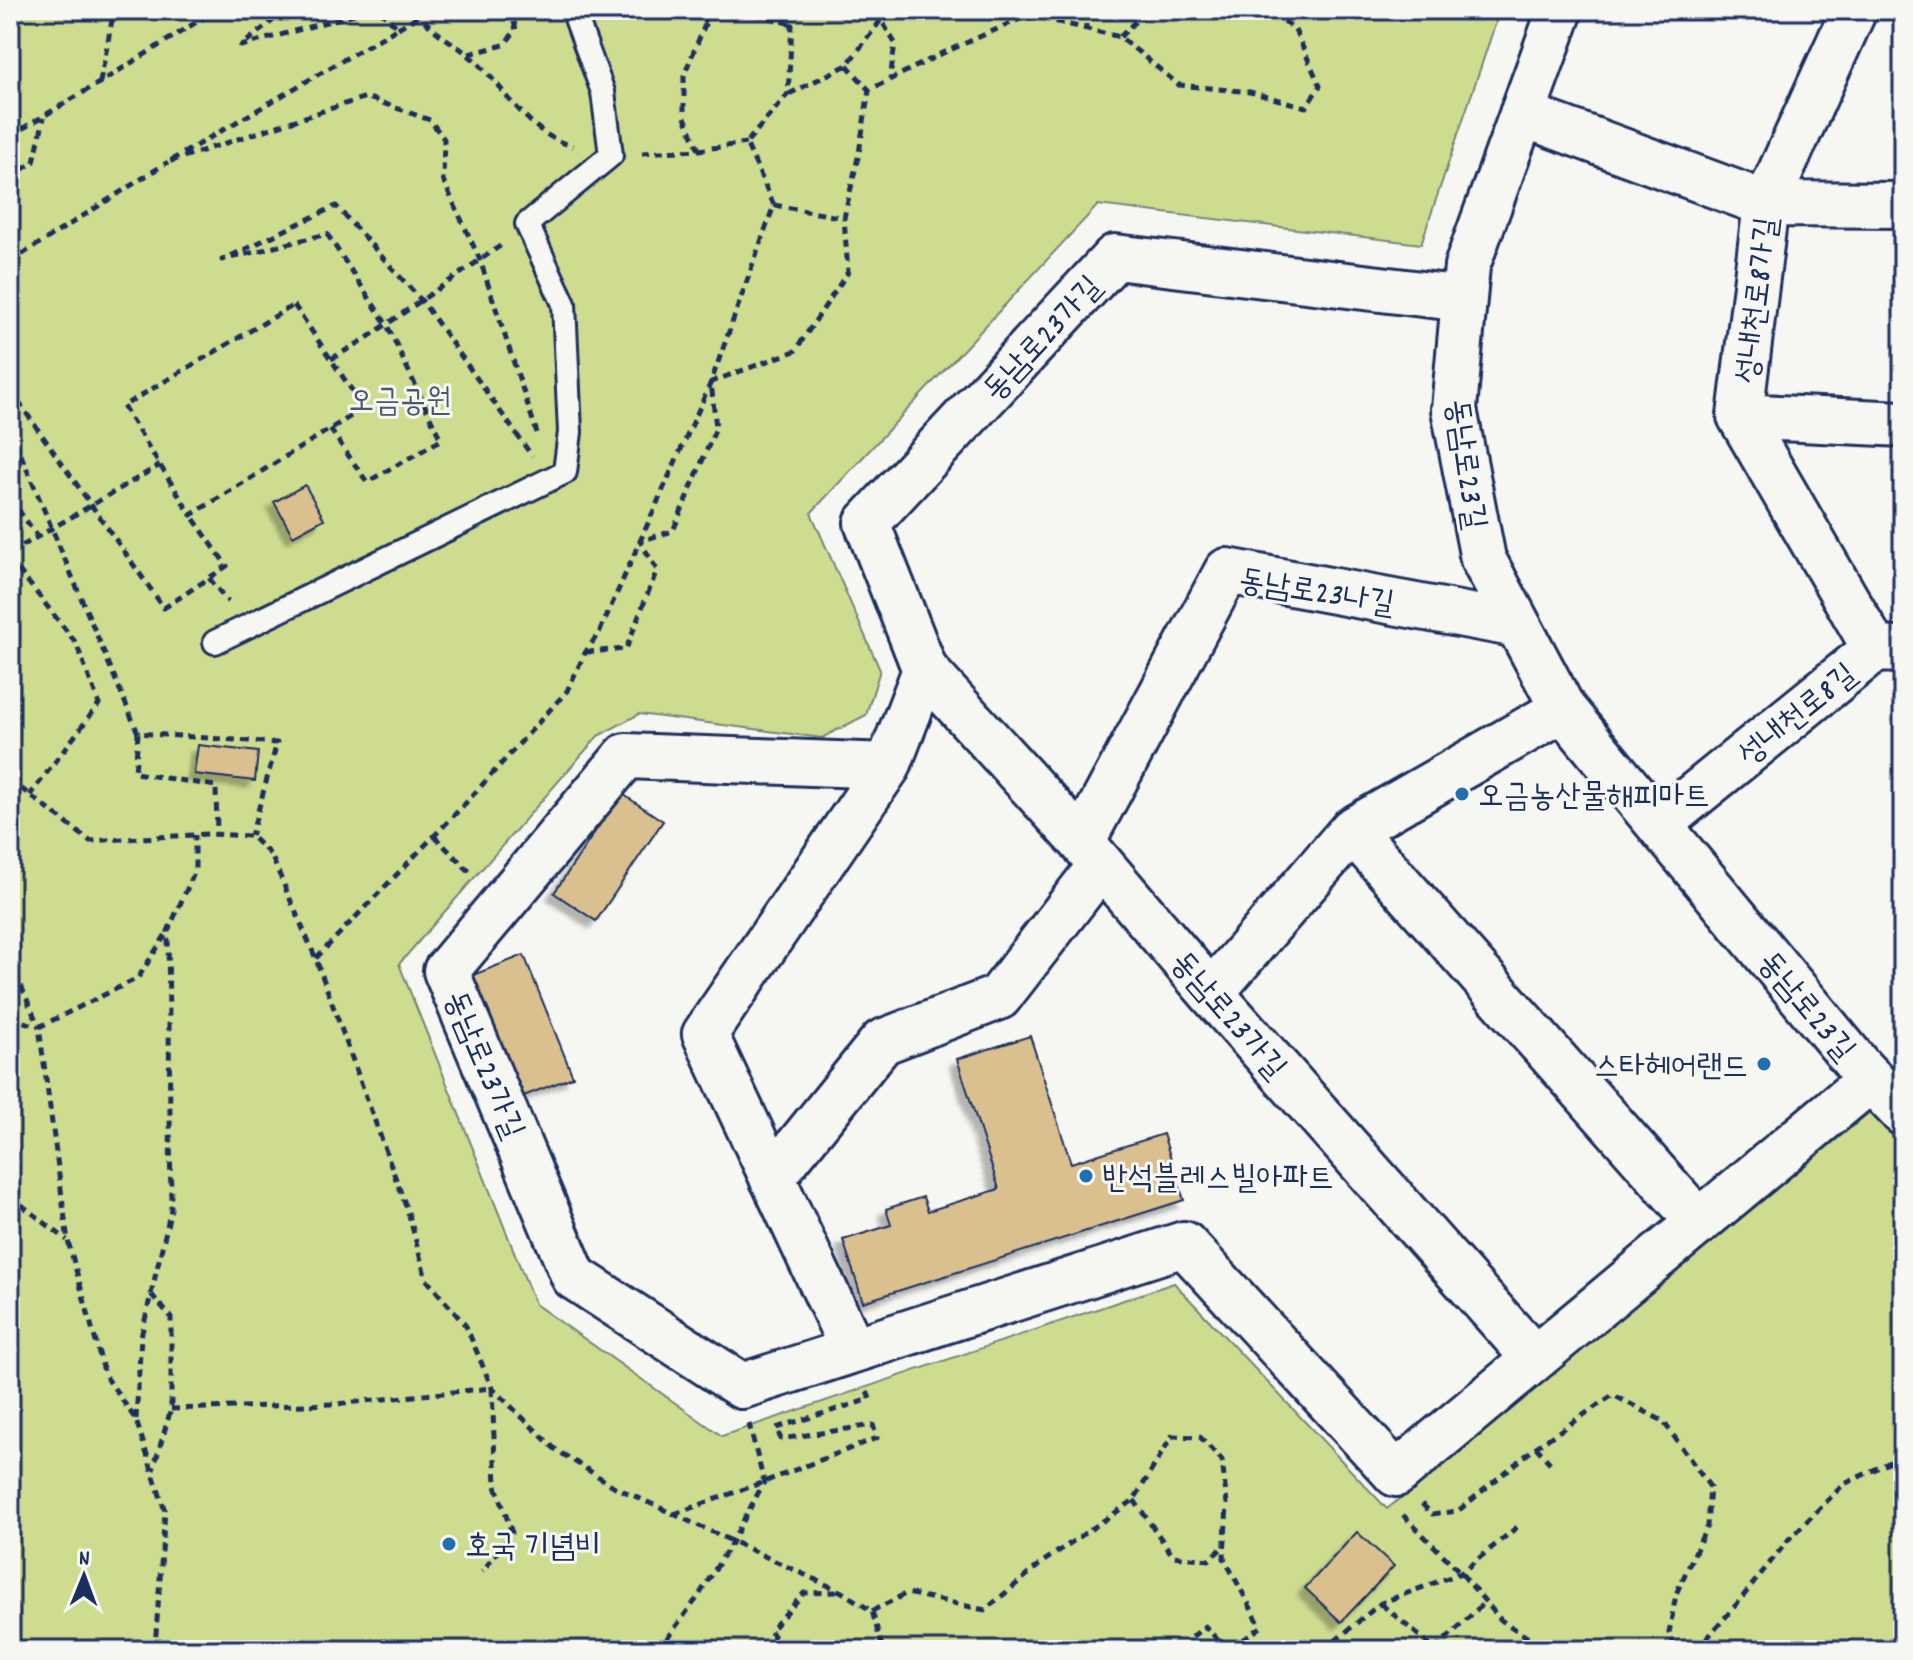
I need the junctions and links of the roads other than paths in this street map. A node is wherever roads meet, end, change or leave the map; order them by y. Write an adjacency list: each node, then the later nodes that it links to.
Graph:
1 (573, 10): 11 (lane)
2 (1560, 10): 4 (street, 동남로23길)
3 (1854, 10): 5 (street, 성내천로8가길)
4 (1522, 114): 5 (street); 7 (street, 동남로23길)
5 (1766, 204): 6 (street); 8 (street, 성내천로8가길)
6 (1903, 205)
7 (1464, 299): 10 (street, 동남로23길); 13 (street, 동남로23가길)
8 (1740, 416): 9 (street, 성내천로8가길); 12 (street, 성내천로8가길)
9 (1903, 424)
10 (1518, 625): 14 (street, 동남로23길); 18 (street, 동남로23나길)
11 (215, 642)
12 (1889, 650): 16 (street, 성내천로8길)
13 (925, 670): 15 (street); 18 (street, 동남로23가길)
14 (1563, 709): 16 (street, 동남로23길); 17 (street)
15 (888, 766): 22 (street); 25 (street, 동남로23가길)
16 (1659, 824): 20 (street, 동남로23길)
17 (1352, 830): 19 (street); 23 (street)
18 (1091, 854): 19 (street, 동남로23가길); 22 (street, 동남로23나길)
19 (1211, 993): 24 (street, 동남로23가길)
20 (1871, 1079): 21 (street, 동남로23길); 23 (street, 동남로23가길)
21 (1903, 1113)
22 (772, 1178): 25 (street)
23 (1699, 1222): 24 (street, 동남로23가길)
24 (1534, 1358): 25 (street, 동남로23가길)
25 (858, 1366)

